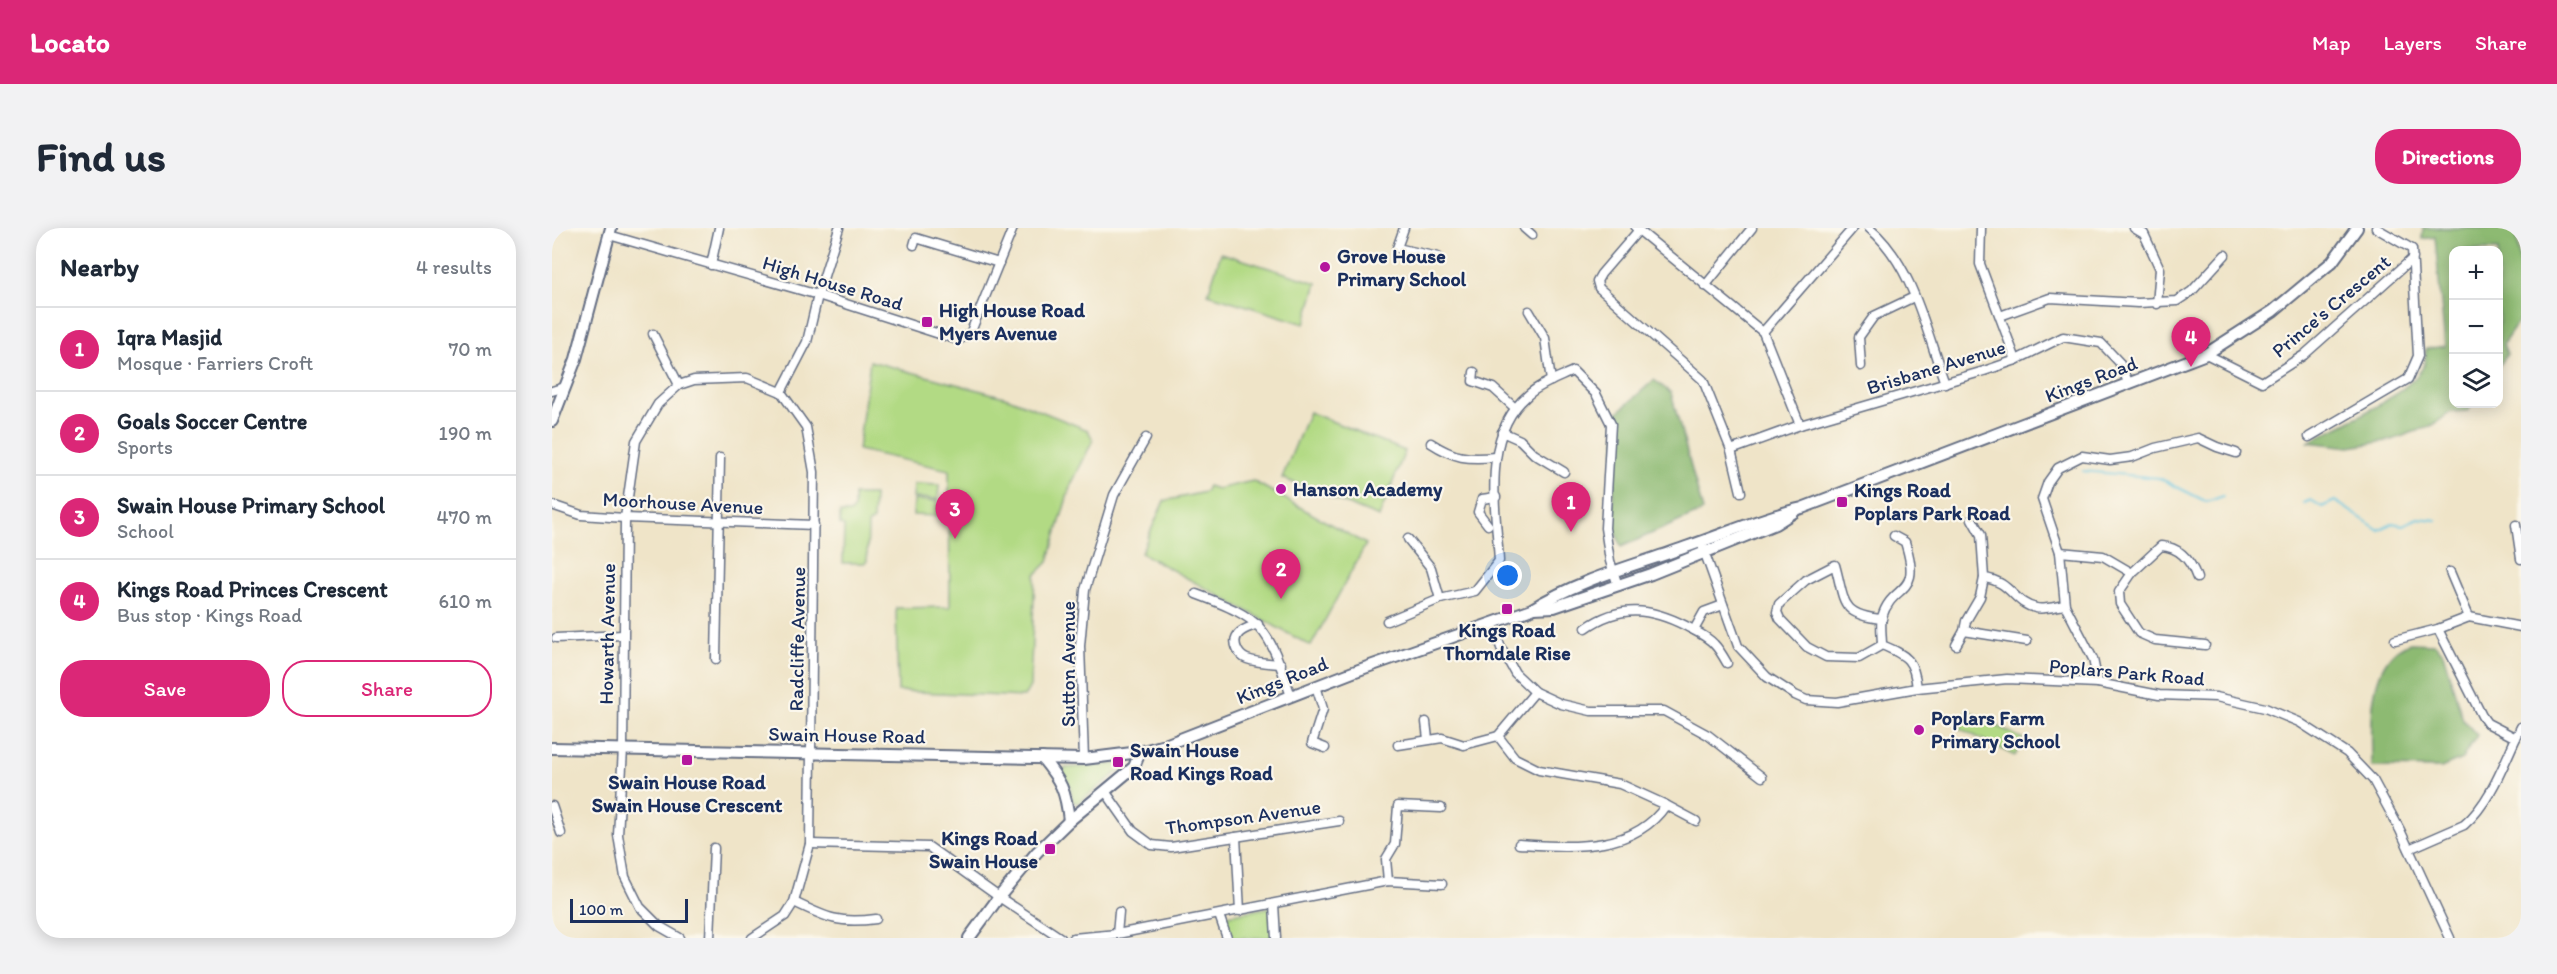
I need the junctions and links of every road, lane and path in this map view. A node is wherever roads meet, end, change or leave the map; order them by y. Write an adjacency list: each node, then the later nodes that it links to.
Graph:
1 (719, 228): 21 (street)
2 (839, 228): 23 (street)
3 (1013, 228): 20 (street, High House Road)
4 (1404, 228): 18 (street)
5 (1524, 228): 15 (street)
6 (1853, 228): 30 (street)
7 (1869, 228): 24 (street)
8 (1981, 228): 27 (street)
9 (2134, 228): 25 (street)
10 (2357, 228): 32 (street, Kings Road)
11 (2376, 228): 19 (street)
12 (1637, 229): 22 (street); 50 (street)
13 (1750, 229): 22 (street)
14 (610, 231): 21 (street, High House Road); 40 (street)
15 (1532, 235)
16 (914, 245): 20 (street)
17 (2225, 255): 25 (street)
18 (1438, 257)
19 (2413, 258): 32 (street, Prince's Crescent); 47 (street)
20 (999, 263): 23 (street, High House Road)
21 (711, 265): 23 (street, High House Road)
22 (1706, 286): 30 (street)
23 (818, 295): 42 (street)
24 (1914, 297): 34 (street); 37 (street)
25 (2157, 304): 27 (street)
26 (1529, 311): 28 (street)
27 (2000, 316): 33 (street)
28 (1534, 320): 29 (street); 36 (street)
29 (1526, 327)
30 (1763, 332): 45 (street)
31 (653, 334): 39 (street)
32 (2206, 354): 38 (street, Kings Road)
33 (2016, 360): 37 (street, Brisbane Avenue); 38 (street, Brisbane Avenue)
34 (1861, 366)
35 (1474, 372): 43 (street)
36 (1551, 381): 43 (street); 72 (street)
37 (1945, 383): 45 (street, Brisbane Avenue)
38 (2128, 384): 58 (street, Kings Road)
39 (679, 385): 42 (street); 59 (street, Howarth Avenue)
40 (565, 387): 41 (street); 44 (street)
41 (552, 391)
42 (781, 392): 62 (street, Radcliffe Avenue)
43 (1515, 408): 46 (street)
44 (552, 421)
45 (1800, 425): 50 (street, Brisbane Avenue)
46 (1503, 432): 52 (street); 54 (street)
47 (2309, 437)
48 (1146, 438): 119 (street, Sutton Avenue)
49 (1431, 443): 52 (street)
50 (1731, 450): 55 (street)
51 (2236, 453): 68 (street)
52 (1496, 457): 56 (street)
53 (720, 458): 61 (street)
54 (1564, 472)
55 (1740, 492)
56 (1496, 497): 63 (street); 78 (street)
57 (552, 505): 59 (street, Moorhouse Avenue)
58 (1802, 507): 67 (street, Kings Road); 69 (street, Kings Road)
59 (625, 518): 61 (street, Moorhouse Avenue); 92 (street, Howarth Avenue)
60 (1972, 519): 74 (street)
61 (718, 523): 62 (street, Moorhouse Avenue); 99 (street)
62 (814, 525): 117 (street, Radcliffe Avenue)
63 (1488, 525)
64 (2516, 525): 70 (street)
65 (1894, 536): 83 (street)
66 (1408, 540): 78 (street)
67 (1701, 542): 69 (street, Poplars Park Road); 72 (street, Kings Road)
68 (2060, 552): 73 (street); 80 (street)
69 (1705, 553): 76 (street, Kings Road); 79 (street, Poplars Park Road)
70 (2521, 559)
71 (2450, 572): 82 (street)
72 (1613, 573): 76 (street); 81 (street, Kings Road)
73 (2132, 573): 75 (street); 98 (street)
74 (1984, 578): 80 (street); 91 (street)
75 (2198, 578)
76 (1618, 585): 81 (street, Kings Road)
77 (1196, 594): 86 (street)
78 (1440, 599): 84 (street)
79 (1723, 605): 90 (street); 104 (street, Poplars Park Road)
80 (2065, 605): 102 (street)
81 (1532, 609): 85 (street, Kings Road)
82 (2469, 617): 87 (street); 89 (street)
83 (1882, 619): 96 (street); 96 (street)
84 (1387, 621)
85 (1492, 623): 103 (street, Kings Road); 105 (street)
86 (1258, 624): 101 (street); 101 (street)
87 (2521, 627)
88 (1586, 628): 90 (street)
89 (2438, 629): 94 (street); 110 (street)
90 (1694, 630): 100 (street)
91 (1964, 632): 95 (street); 97 (street)
92 (623, 635): 93 (street); 115 (street, Howarth Avenue)
93 (556, 638)
94 (2395, 640)
95 (2027, 641)
96 (1882, 645): 104 (street)
97 (1956, 645)
98 (2205, 645)
99 (716, 659)
100 (1727, 663)
101 (1281, 664): 106 (street)
102 (2098, 683): 104 (street, Poplars Park Road); 133 (street, Poplars Park Road)
103 (1316, 686): 106 (street, Kings Road); 114 (street)
104 (1917, 688)
105 (1535, 692): 109 (street); 120 (street)
106 (1291, 696): 116 (street, Kings Road)
107 (1426, 722): 111 (street)
108 (2521, 727): 110 (street)
109 (1498, 736): 111 (street); 122 (street)
110 (2516, 738): 133 (street)
111 (1428, 739): 112 (street)
112 (1398, 744)
113 (552, 748): 115 (street, Swain House Road)
114 (1325, 748)
115 (623, 749): 117 (street, Swain House Road); 144 (street, Howarth Avenue)
116 (1140, 752): 119 (street, Swain House Road); 121 (street)
117 (812, 753): 118 (street, Swain House Road); 130 (street, Radcliffe Avenue)
118 (1042, 758): 119 (street, Swain House Road); 125 (street)
119 (1084, 759)
120 (1762, 777)
121 (1105, 791): 125 (street); 129 (street, Thompson Avenue)
122 (1666, 805): 127 (street); 131 (street)
123 (552, 806): 128 (street)
124 (1441, 808): 134 (street)
125 (1069, 821): 136 (street)
126 (1339, 821): 129 (street, Thompson Avenue)
127 (1696, 821)
128 (561, 833)
129 (1236, 837): 139 (street)
130 (810, 844): 136 (street); 137 (street, Radcliffe Avenue)
131 (1519, 844)
132 (714, 848): 145 (street)
133 (2409, 849): 152 (street, Poplars Park Road)
134 (1388, 881): 135 (street); 138 (street)
135 (1442, 884)
136 (999, 897): 147 (street); 148 (street)
137 (794, 902): 142 (street); 146 (street)
138 (1274, 904): 139 (street); 151 (street)
139 (1240, 911): 141 (street)
140 (1119, 912): 143 (street)
141 (1219, 915): 143 (street); 150 (street)
142 (876, 919)
143 (1117, 934): 149 (street)
144 (680, 938)
145 (710, 938)
146 (752, 938)
147 (969, 938)
148 (1061, 938)
149 (1073, 938)
150 (1227, 938)
151 (1276, 938)
152 (2450, 938)

